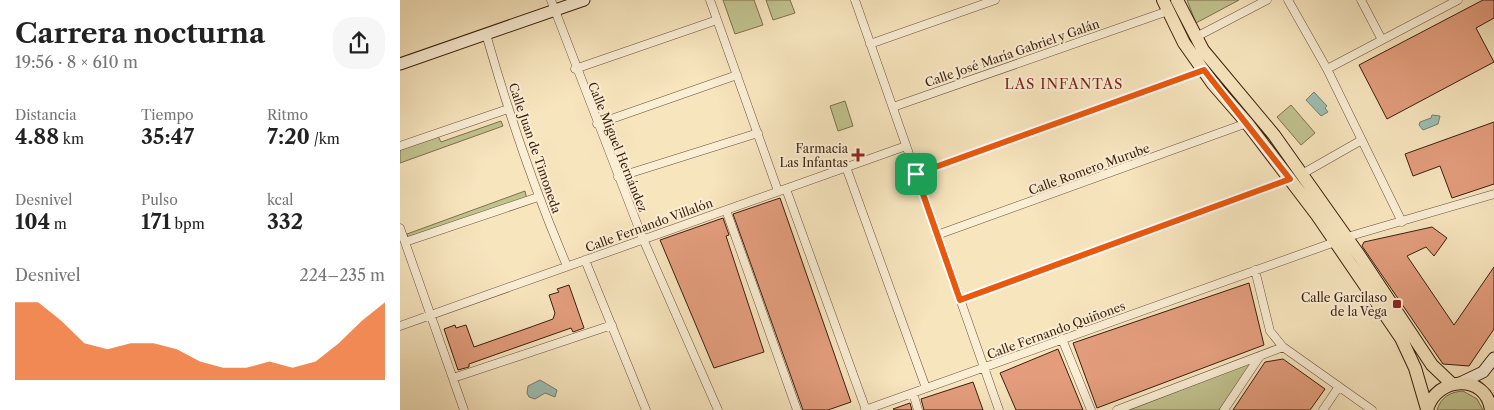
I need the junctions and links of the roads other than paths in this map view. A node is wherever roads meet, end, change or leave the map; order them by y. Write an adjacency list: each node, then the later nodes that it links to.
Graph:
1 (584, 0): 10 (street)
2 (710, 0): 12 (street)
3 (855, 0): 16 (street)
4 (995, 0): 16 (street)
5 (1177, 0): 14 (main road)
6 (1267, 0): 14 (street)
7 (1288, 0): 18 (street)
8 (1361, 0): 15 (street)
9 (1458, 0): 15 (street)
10 (552, 5): 13 (street); 19 (street, Calle Miguel Hernández)
11 (1165, 5): 20 (main road); 22 (street, Calle José María Gabriel y Galán)
12 (718, 20): 19 (street); 21 (street)
13 (486, 34): 17 (street); 23 (street, Calle Juan de Timoneda)
14 (1196, 38): 32 (main road)
15 (1382, 40): 18 (street)
16 (870, 44): 22 (street)
17 (400, 64)
18 (1327, 68): 27 (street)
19 (575, 69): 25 (street, Calle Miguel Hernández)
20 (1204, 70): 24 (main road); 31 (street)
21 (737, 75): 25 (street); 26 (street)
22 (893, 107): 29 (street)
23 (508, 109): 28 (street); 37 (street, Calle Juan de Timoneda)
24 (1247, 123): 34 (main road); 41 (street, Calle Romero Murube)
25 (597, 124): 33 (street, Calle Miguel Hernández)
26 (758, 133): 33 (street); 35 (street)
27 (1360, 141): 32 (street); 39 (street)
28 (400, 146)
29 (906, 146): 30 (street, Calle Fernando Villalón); 31 (street)
30 (846, 167): 35 (street, Calle Fernando Villalón); 59 (street)
31 (916, 174): 41 (street)
32 (1302, 174): 43 (main road)
33 (618, 177): 42 (street, Calle Miguel Hernández)
34 (1290, 179): 43 (main road); 48 (street)
35 (782, 190): 38 (street, Calle Fernando Villalón); 68 (street)
36 (1494, 194): 39 (street, Calle Fernando Quiñones)
37 (538, 197): 44 (street); 46 (street, Calle Juan de Timoneda)
38 (726, 210): 42 (street, Calle Fernando Villalón); 67 (street)
39 (1402, 222): 43 (street, Calle Fernando Quiñones)
40 (400, 228): 44 (street)
41 (937, 235): 48 (street)
42 (642, 239): 45 (street, Calle Fernando Villalón); 66 (street, Calle Miguel Hernández)
43 (1341, 240): 47 (street, Calle Fernando Quiñones); 58 (main road); 63 (main road)
44 (405, 242): 49 (street)
45 (585, 260): 46 (street, Calle Fernando Villalón); 50 (street)
46 (567, 266): 49 (street, Calle Fernando Villalón)
47 (1255, 270): 52 (street, Calle Fernando Quiñones); 53 (street)
48 (960, 300): 56 (street)
49 (431, 315): 51 (street, Calle Fernando Villalón); 57 (street)
50 (612, 325): 57 (street); 65 (street)
51 (400, 326)
52 (1062, 339): 56 (street, Calle Fernando Quiñones); 71 (street)
53 (1283, 348): 54 (street); 60 (street)
54 (1260, 356): 72 (street); 73 (street)
55 (1494, 358): 58 (street)
56 (984, 368): 59 (street, Calle Fernando Quiñones); 70 (street)
57 (453, 378): 64 (street)
58 (1456, 383): 63 (main road); 76 (main road)
59 (926, 388): 61 (street, Calle Fernando Quiñones)
60 (1338, 388): 74 (street); 75 (street)
61 (913, 393): 68 (street, Calle Fernando Quiñones); 69 (street)
62 (1494, 406): 76 (street)
63 (1427, 409)
64 (464, 410)
65 (646, 410)
66 (718, 410)
67 (798, 410)
68 (865, 410)
69 (918, 410)
70 (1000, 410)
71 (1091, 410)
72 (1117, 410)
73 (1224, 410)
74 (1323, 410)
75 (1372, 410)
76 (1492, 410)

